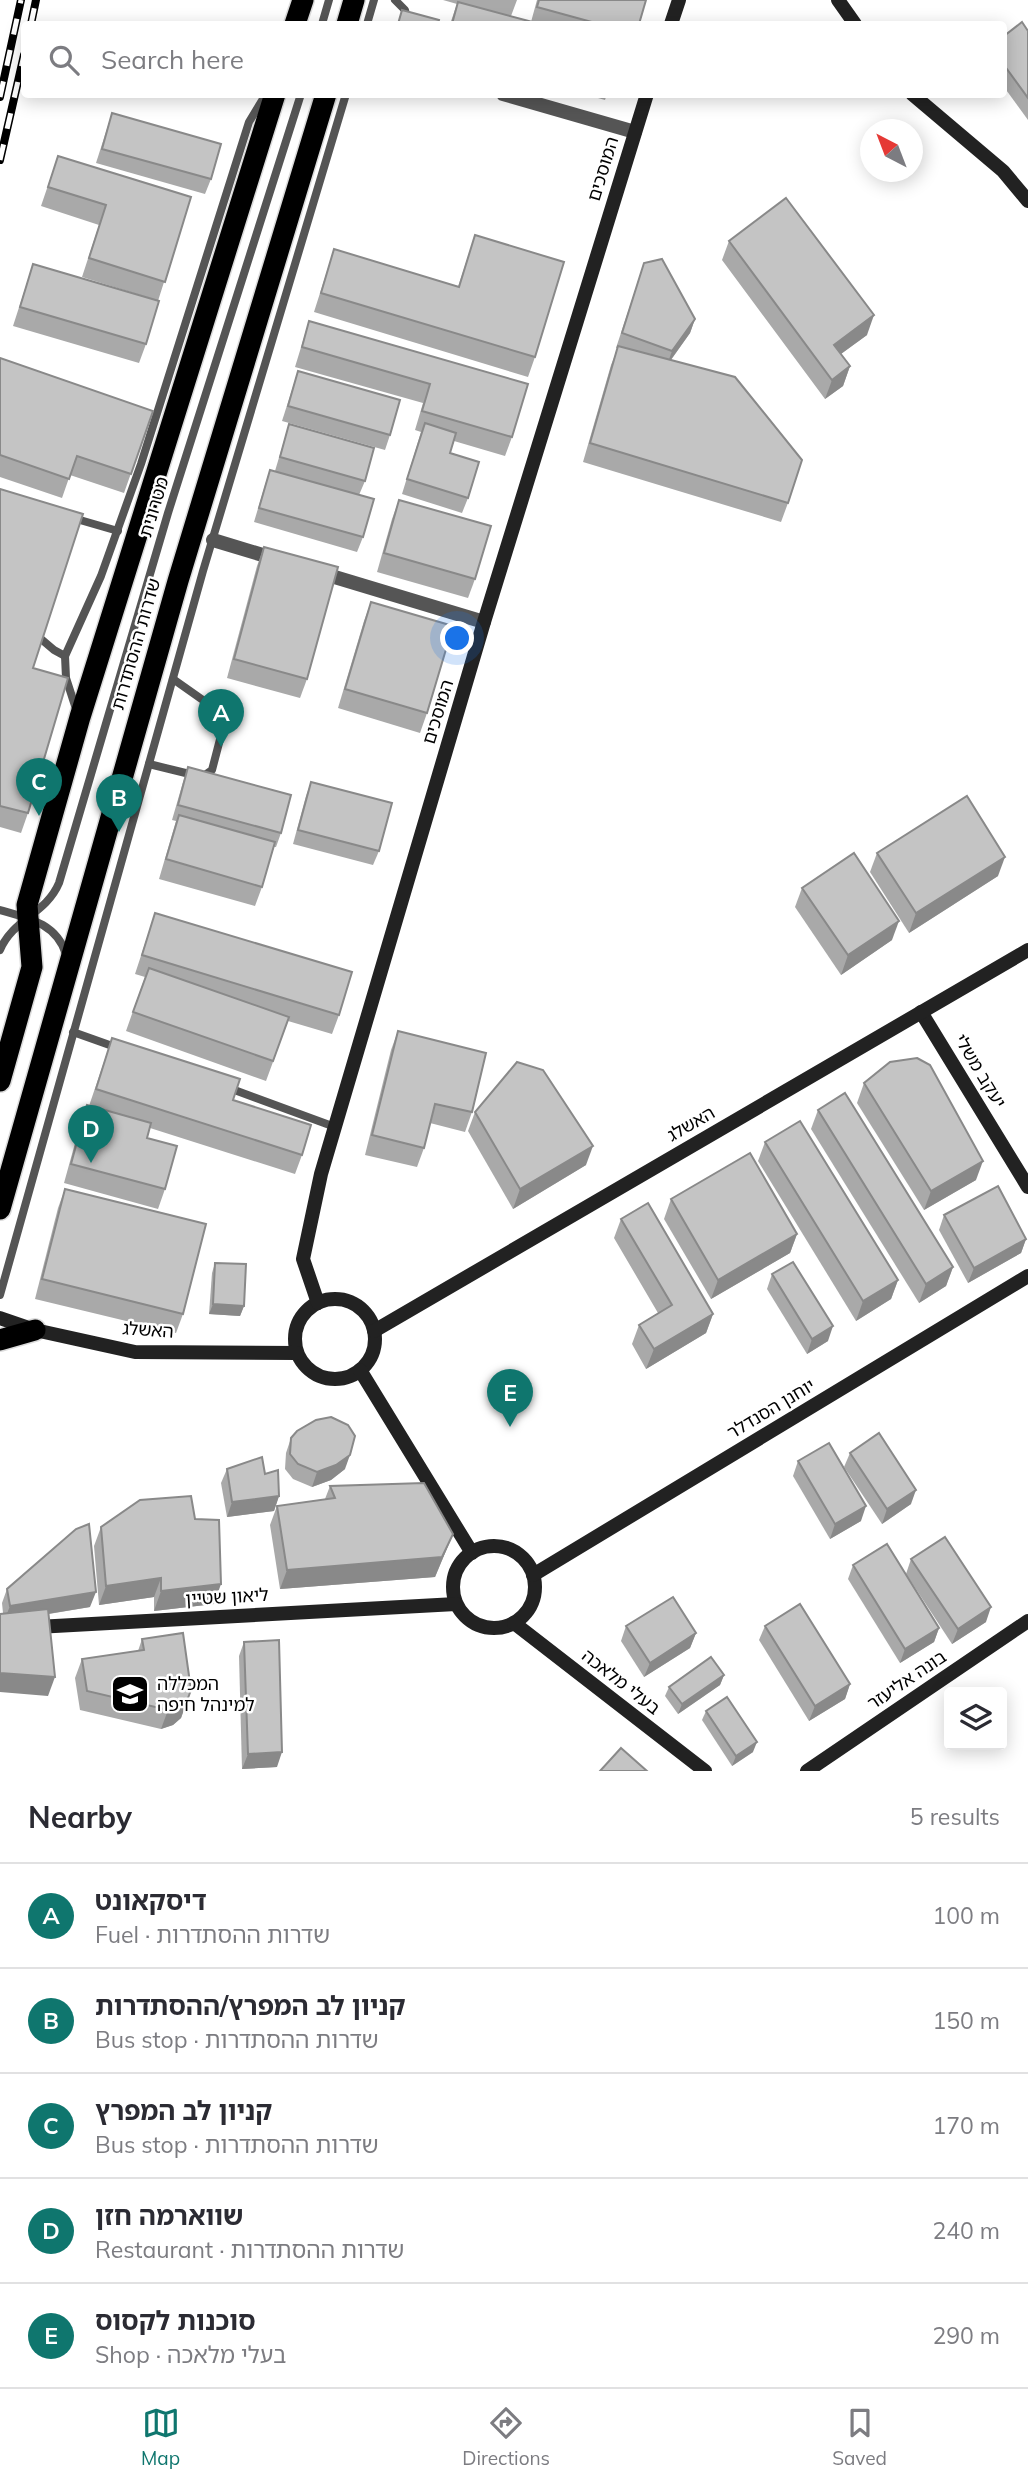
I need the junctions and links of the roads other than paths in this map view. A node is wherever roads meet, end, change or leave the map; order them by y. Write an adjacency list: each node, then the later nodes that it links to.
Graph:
1 (303, 0): 8 (highway)
2 (329, 0): 9 (lane)
3 (354, 0): 10 (highway)
4 (374, 0): 11 (lane)
5 (395, 0): 12 (lane)
6 (679, 0): 13 (street)
7 (838, 0): 14 (street)
8 (296, 21)
9 (323, 21)
10 (348, 21)
11 (368, 21)
12 (407, 21)
13 (672, 21)
14 (853, 21)
15 (263, 98): 25 (lane)
16 (274, 98): 33 (highway, שדרות ההסתדרות)
17 (300, 98): 36 (lane, מטרונית)
18 (517, 98): 22 (street)
19 (647, 98): 22 (street, המוסכים)
20 (917, 98): 23 (street)
21 (334, 100): 26 (lane); 28 (highway, שדרות ההסתדרות)
22 (635, 132): 29 (street, המוסכים)
23 (1028, 201)
24 (62, 526): 25 (lane)
25 (118, 531): 31 (lane)
26 (213, 540): 27 (lane); 29 (street)
27 (203, 570): 28 (lane); 32 (lane)
28 (178, 581): 39 (highway, שדרות ההסתדרות)
29 (485, 622): 45 (street, המוסכים)
30 (30, 623): 31 (lane)
31 (65, 656): 33 (lane)
32 (173, 679): 34 (lane); 34 (lane)
33 (80, 717): 36 (highway, שדרות ההסתדרות)
34 (149, 764): 41 (lane)
35 (0, 910): 36 (lane)
36 (27, 917): 37 (lane, מטרונית); 39 (lane); 43 (highway, שדרות ההסתדרות)
37 (0, 950)
38 (1028, 950): 40 (street, האשלג)
39 (69, 967): 47 (highway, שדרות ההסתדרות)
40 (921, 1012): 46 (street, יעקב משלי); 53 (street, האשלג)
41 (74, 1032): 42 (lane); 49 (lane)
42 (126, 1051)
43 (0, 1081)
44 (217, 1084): 45 (lane)
45 (335, 1127): 50 (street, המוסכים)
46 (1028, 1187)
47 (0, 1209)
48 (1028, 1276): 58 (street, יוחנן הסנדלר)
49 (0, 1295)
50 (318, 1303): 53 (street); 55 (street)
51 (0, 1318): 52 (street, האשלג)
52 (35, 1330): 54 (highway); 55 (street, האשלג)
53 (374, 1331): 56 (street)
54 (0, 1340)
55 (297, 1353): 56 (street)
56 (360, 1370): 57 (street)
57 (472, 1553): 58 (street); 59 (street)
58 (533, 1575): 61 (street)
59 (456, 1604): 61 (street); 62 (street, ליאון שטיין)
60 (1028, 1621): 64 (street, בונה אליעזר)
61 (513, 1623): 63 (street, בעלי מלאכה)
62 (0, 1629)
63 (705, 1771)
64 (807, 1771)

